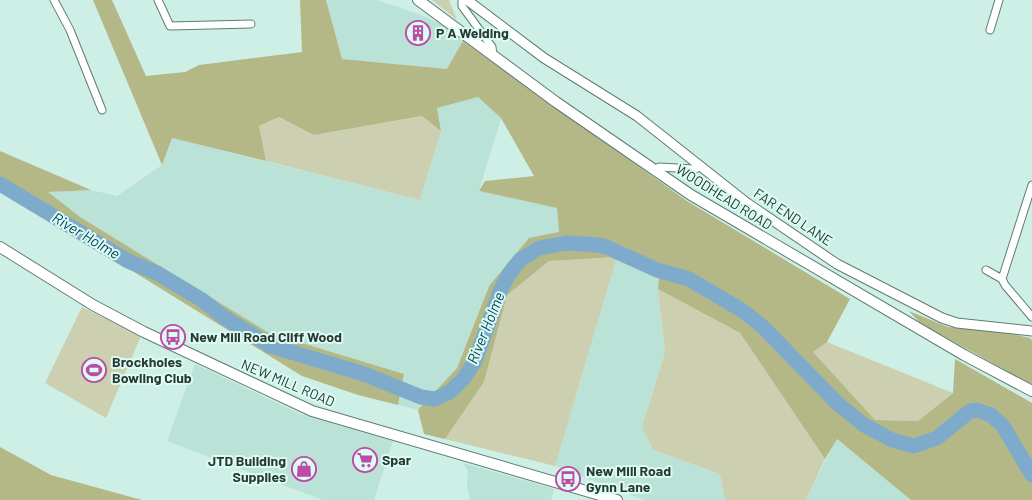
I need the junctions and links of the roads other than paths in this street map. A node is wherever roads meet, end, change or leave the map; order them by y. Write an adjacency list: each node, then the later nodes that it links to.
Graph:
1 (54, 0): 10 (street)
2 (158, 0): 7 (street)
3 (418, 0): 9 (main road, WOODHEAD ROAD)
4 (462, 0): 9 (street)
5 (466, 0): 11 (street, FAR END LANE)
6 (999, 0): 8 (street)
7 (252, 24)
8 (990, 30)
9 (493, 55): 12 (main road, WOODHEAD ROAD)
10 (102, 110)
11 (699, 167): 12 (street); 18 (street, FAR END LANE)
12 (654, 170): 19 (main road, WOODHEAD ROAD)
13 (1032, 185): 16 (street)
14 (0, 248): 20 (main road, NEW MILL ROAD)
15 (986, 270): 16 (street)
16 (1002, 279): 17 (street)
17 (1032, 317)
18 (1032, 331)
19 (1032, 392)
20 (617, 500)

